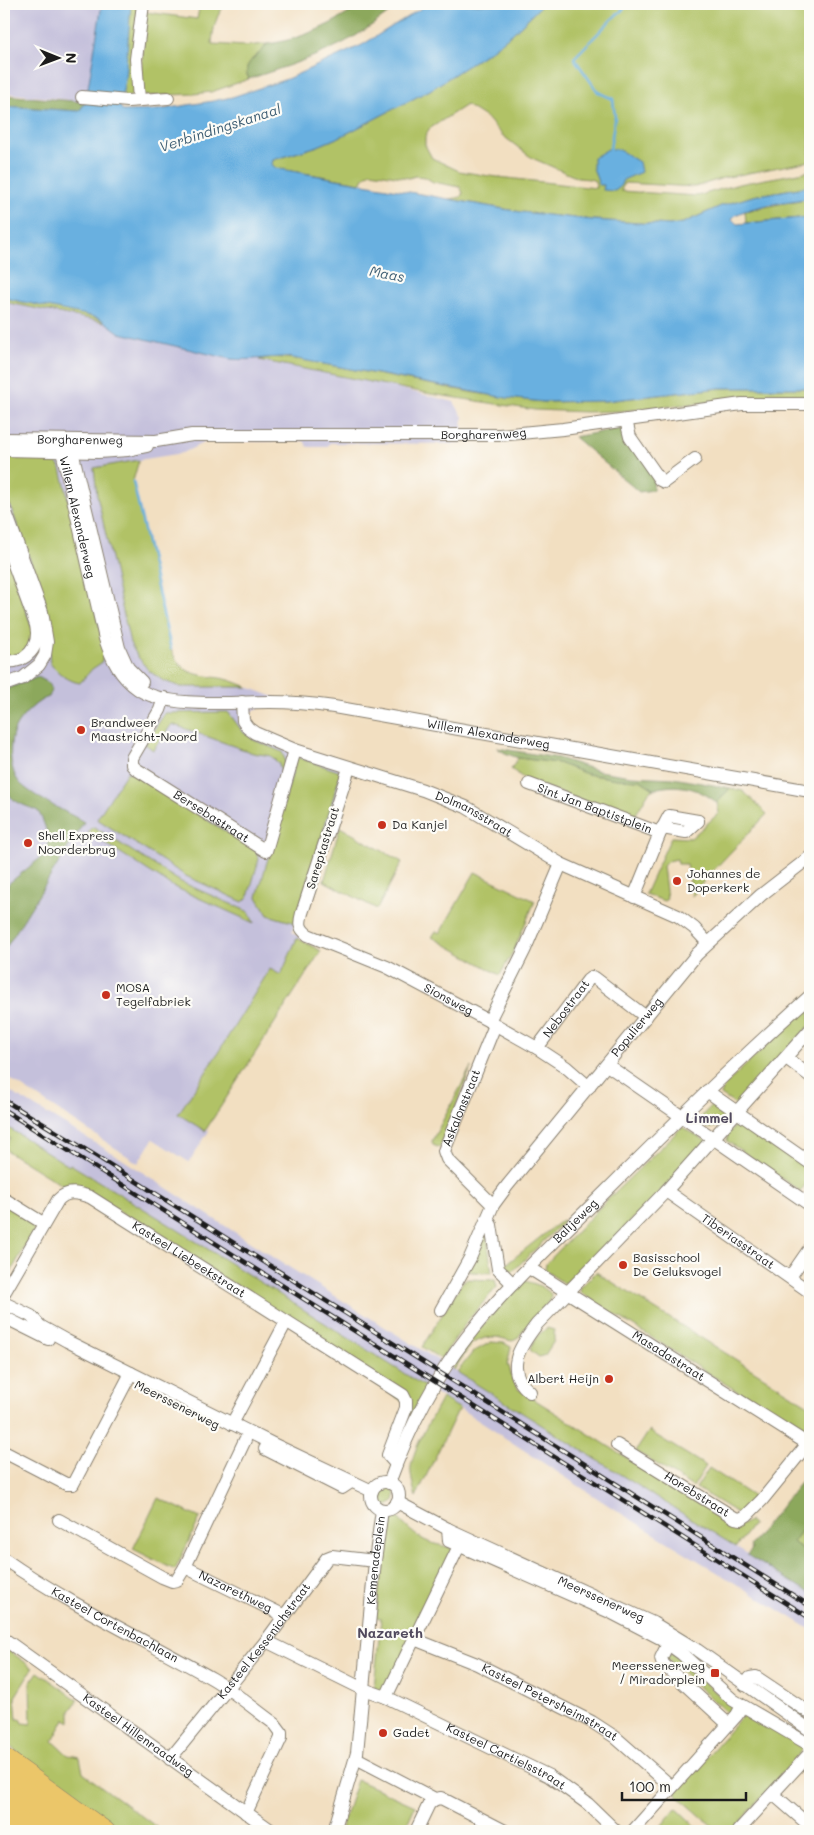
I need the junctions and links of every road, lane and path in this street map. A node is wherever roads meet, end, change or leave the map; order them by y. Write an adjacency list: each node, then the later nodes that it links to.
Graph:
1 (143, 4): 4 (street)
2 (82, 97): 4 (street)
3 (168, 98): 4 (street)
4 (138, 100)
5 (810, 404): 6 (street, Borgharenweg)
6 (626, 420): 8 (street, Borgharenweg); 10 (street)
7 (4, 439): 8 (street, Borgharenweg)
8 (67, 447): 9 (street, Borgharenweg); 15 (street, Willem Alexanderweg)
9 (4, 450)
10 (695, 459)
11 (4, 507): 14 (street)
12 (4, 538): 13 (street)
13 (4, 661)
14 (4, 685)
15 (164, 698): 16 (street, Willem Alexanderweg); 17 (street, Bersebastraat)
16 (242, 702): 17 (street, Dolmansstraat); 20 (street, Willem Alexanderweg)
17 (295, 750): 18 (street, Dolmansstraat)
18 (349, 768): 22 (street, Dolmansstraat); 24 (street, Sareptastraat)
19 (529, 784): 23 (street, Sint Jan Baptistplein)
20 (810, 791)
21 (810, 857): 25 (street, Populierweg)
22 (561, 864): 23 (street, Dolmansstraat); 28 (street, Askalonstraat)
23 (634, 897): 25 (street, Dolmansstraat)
24 (300, 928): 28 (street, Sionsweg)
25 (708, 942): 27 (street, Populierweg)
26 (810, 996): 35 (street, Balijeweg)
27 (646, 1017): 30 (street, Nebostraat); 32 (street, Populierweg)
28 (492, 1023): 30 (street, Sionsweg); 43 (street, Askalonstraat)
29 (810, 1030): 31 (street)
30 (537, 1048): 34 (street, Sionsweg)
31 (786, 1058): 33 (street); 36 (street)
32 (607, 1065): 34 (street, Populierweg); 37 (street)
33 (810, 1076)
34 (589, 1086): 43 (street, Populierweg)
35 (707, 1091): 36 (street); 37 (street, Balijeweg)
36 (736, 1112): 38 (street); 39 (street)
37 (681, 1116): 38 (street); 47 (street, Balijeweg)
38 (714, 1138): 40 (street); 41 (street)
39 (810, 1163)
40 (666, 1191): 48 (street, Tiberiasstraat); 50 (street)
41 (808, 1198)
42 (4, 1199): 45 (street)
43 (493, 1205): 44 (street, Populierweg)
44 (487, 1219): 49 (street); 54 (street, Populierweg)
45 (43, 1224): 52 (street, Kasteel Liebeekstraat); 57 (street, Kasteel Liebeekstraat)
46 (810, 1248): 48 (street)
47 (528, 1268): 49 (street, Balijeweg); 50 (street, Masadastraat)
48 (790, 1277): 51 (street, Tiberiasstraat)
49 (513, 1284): 66 (street, Balijeweg)
50 (567, 1292): 60 (street); 63 (street, Masadastraat)
51 (810, 1292)
52 (4, 1293)
53 (4, 1303): 58 (street, Meerssenerweg)
54 (441, 1310)
55 (4, 1311): 58 (street, Meerssenerweg)
56 (4, 1317): 59 (street, Meerssenerweg)
57 (286, 1322): 61 (street); 66 (street, Kasteel Liebeekstraat)
58 (40, 1326): 59 (street, Meerssenerweg)
59 (129, 1376): 61 (street, Meerssenerweg); 62 (street, Meerssenerweg); 65 (street)
60 (530, 1392)
61 (232, 1424): 67 (street, Meerssenerweg)
62 (245, 1440): 67 (street, Meerssenerweg); 77 (street)
63 (809, 1442): 64 (street, Horebstraat)
64 (617, 1445)
65 (4, 1452)
66 (396, 1464): 68 (street, Balijeweg)
67 (351, 1482): 69 (street, Meerssenerweg)
68 (389, 1483): 69 (street); 70 (street)
69 (372, 1491): 71 (street)
70 (397, 1502): 71 (street); 73 (street, Meerssenerweg)
71 (382, 1510): 76 (street, Kemenadeplein)
72 (59, 1520): 77 (street)
73 (448, 1529): 74 (street, Meerssenerweg); 83 (street, Meerssenerweg)
74 (459, 1546): 80 (street); 82 (street, Meerssenerweg)
75 (4, 1558): 84 (street, Kasteel Cortenbachlaan)
76 (375, 1561): 78 (street, Kasteel Kessenichstraat); 85 (street, Kemenadeplein)
77 (185, 1567): 78 (street, Nazarethweg)
78 (285, 1616): 81 (street, Kasteel Kessenichstraat)
79 (4, 1639): 95 (street, Kasteel Hillenraadweg)
80 (414, 1639): 86 (street); 97 (street, Kasteel Petersheimstraat)
81 (266, 1640): 84 (street, Kasteel Kessenichstraat); 85 (street)
82 (668, 1644): 87 (street, Meerssenerweg); 89 (street)
83 (745, 1685): 88 (street); 90 (street, Meerssenerweg)
84 (227, 1689): 95 (street, Kasteel Kessenichstraat); 102 (street, Kasteel Cortenbachlaan)
85 (363, 1689): 86 (street); 94 (street, Kemenadeplein)
86 (386, 1697): 114 (street, Kasteel Cartielsstraat)
87 (742, 1706): 89 (street); 91 (street, Meerssenerweg)
88 (810, 1714)
89 (728, 1724): 97 (street)
90 (810, 1730)
91 (810, 1744)
92 (810, 1753): 99 (street)
93 (4, 1757): 109 (highway)
94 (356, 1758): 100 (street); 111 (street, Kemenadeplein)
95 (170, 1759): 102 (street, Kasteel Hillenraadweg)
96 (4, 1774): 108 (highway)
97 (672, 1787): 115 (street)
98 (4, 1790): 107 (highway)
99 (773, 1794): 103 (street); 116 (street)
100 (435, 1799): 112 (street); 113 (street)
101 (4, 1809): 106 (highway)
102 (246, 1814): 110 (street, Kasteel Hillenraadweg)
103 (810, 1826)
104 (4, 1828): 105 (highway)
105 (8, 1831)
106 (35, 1831)
107 (60, 1831)
108 (84, 1831)
109 (106, 1831)
110 (272, 1831)
111 (334, 1831)
112 (416, 1831)
113 (505, 1831)
114 (616, 1831)
115 (633, 1831)
116 (738, 1831)

